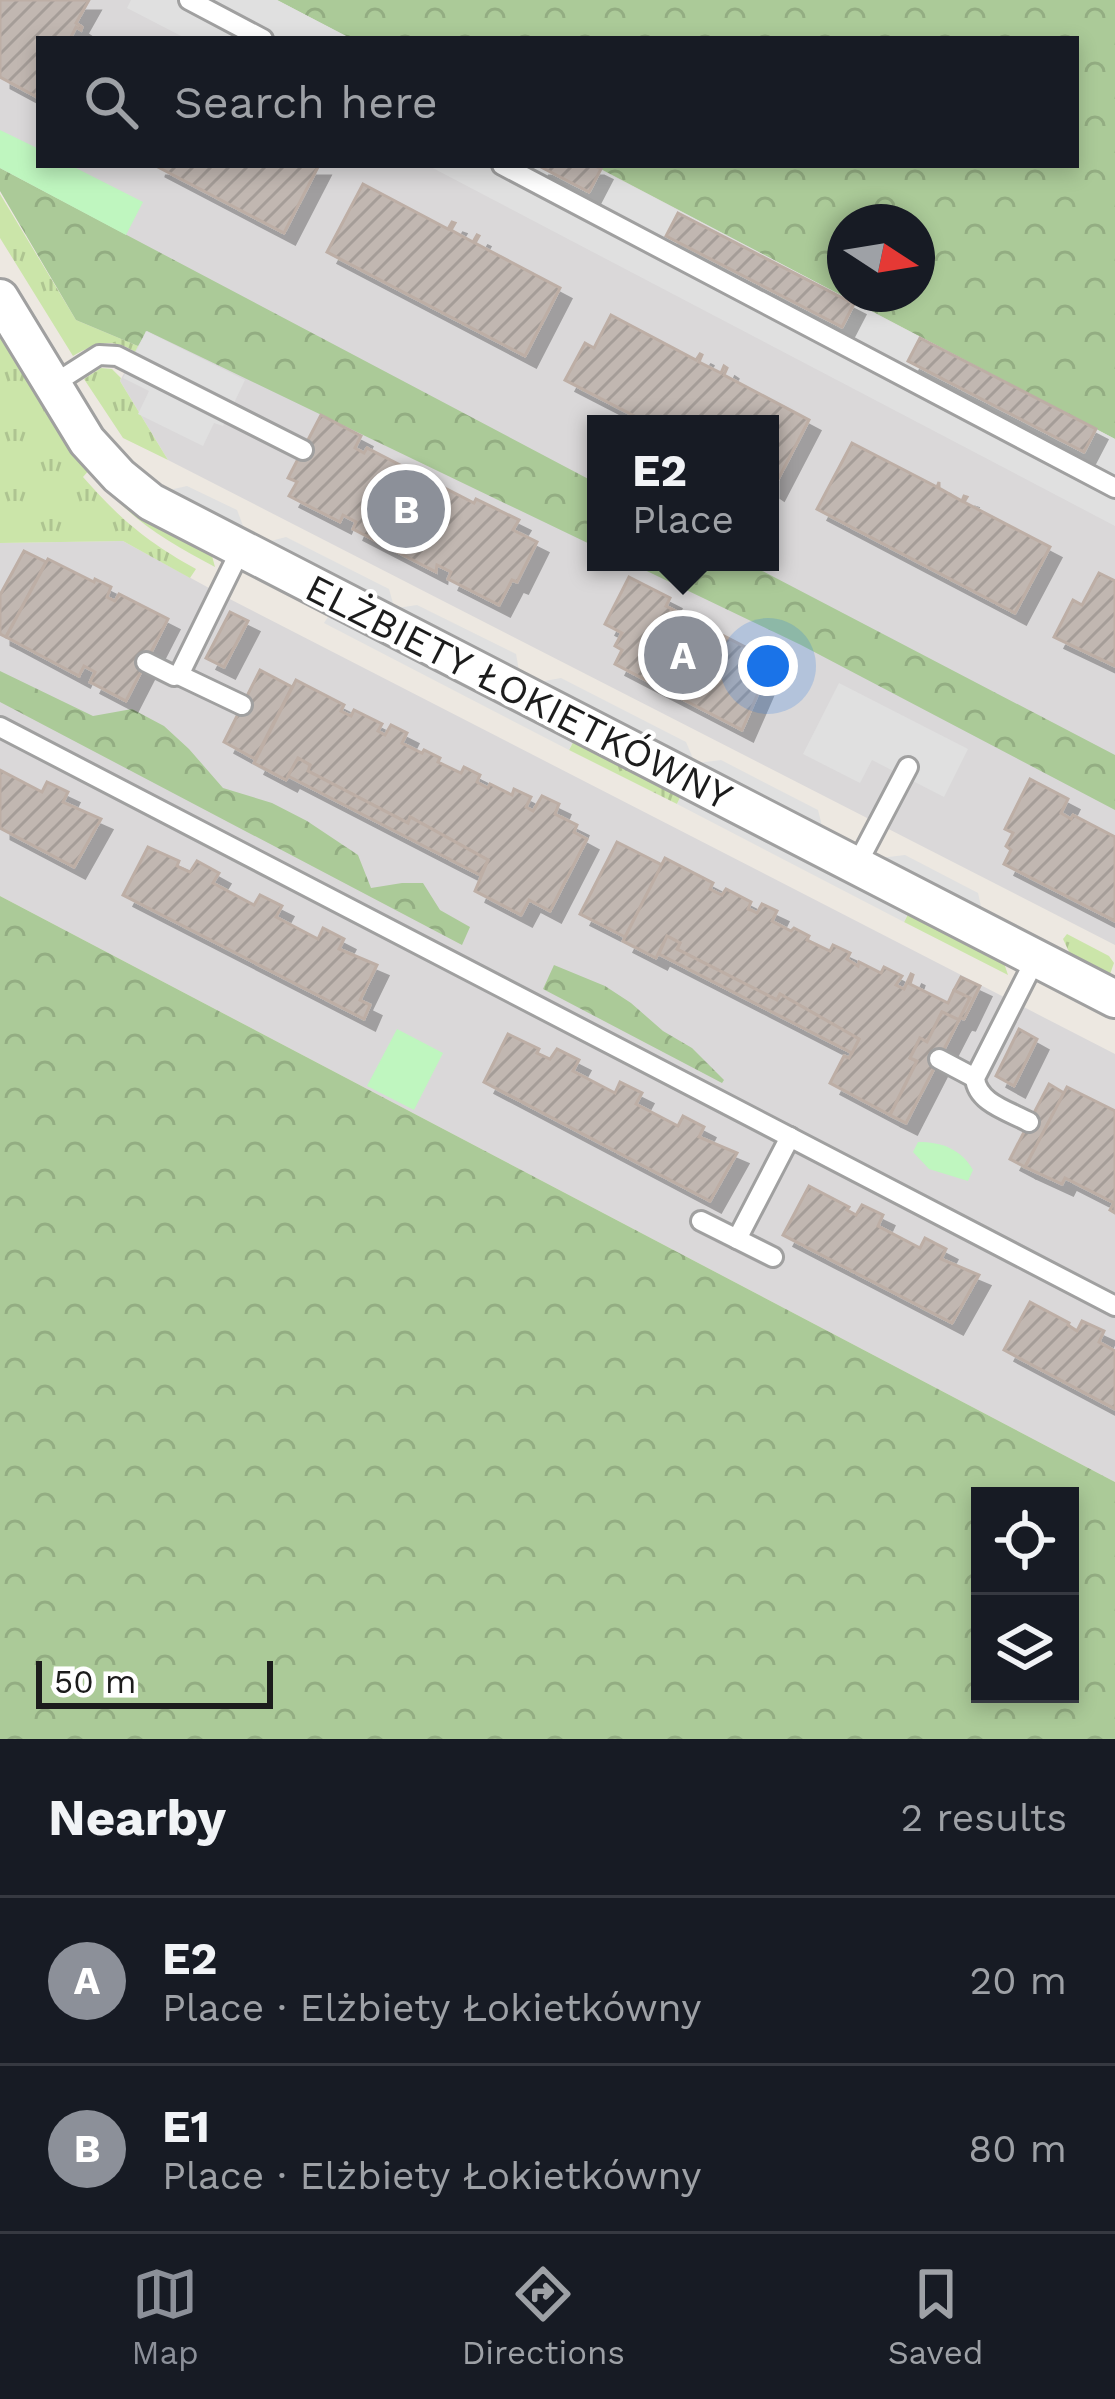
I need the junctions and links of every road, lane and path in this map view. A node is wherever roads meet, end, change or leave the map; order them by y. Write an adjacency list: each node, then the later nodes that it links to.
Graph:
1 (189, 0): 2 (lane)
2 (257, 36)
3 (508, 168): 7 (lane)
4 (0, 298): 5 (street, ELŻBIETY ŁOKIETKÓWNY)
5 (52, 385): 6 (lane); 8 (street, ELŻBIETY ŁOKIETKÓWNY)
6 (303, 450)
7 (1115, 488)
8 (241, 549): 10 (lane); 14 (street, ELŻBIETY ŁOKIETKÓWNY)
9 (146, 662): 10 (lane)
10 (179, 675): 11 (lane)
11 (242, 705)
12 (0, 727): 20 (lane)
13 (908, 767): 14 (lane)
14 (856, 866): 15 (street, ELŻBIETY ŁOKIETKÓWNY)
15 (1036, 958): 16 (street, ELŻBIETY ŁOKIETKÓWNY); 18 (lane)
16 (1115, 999)
17 (939, 1059): 18 (lane)
18 (975, 1078): 19 (lane)
19 (1029, 1122)
20 (790, 1137): 22 (lane); 24 (lane)
21 (701, 1221): 22 (lane)
22 (737, 1239): 23 (lane)
23 (773, 1257)
24 (1115, 1306)

